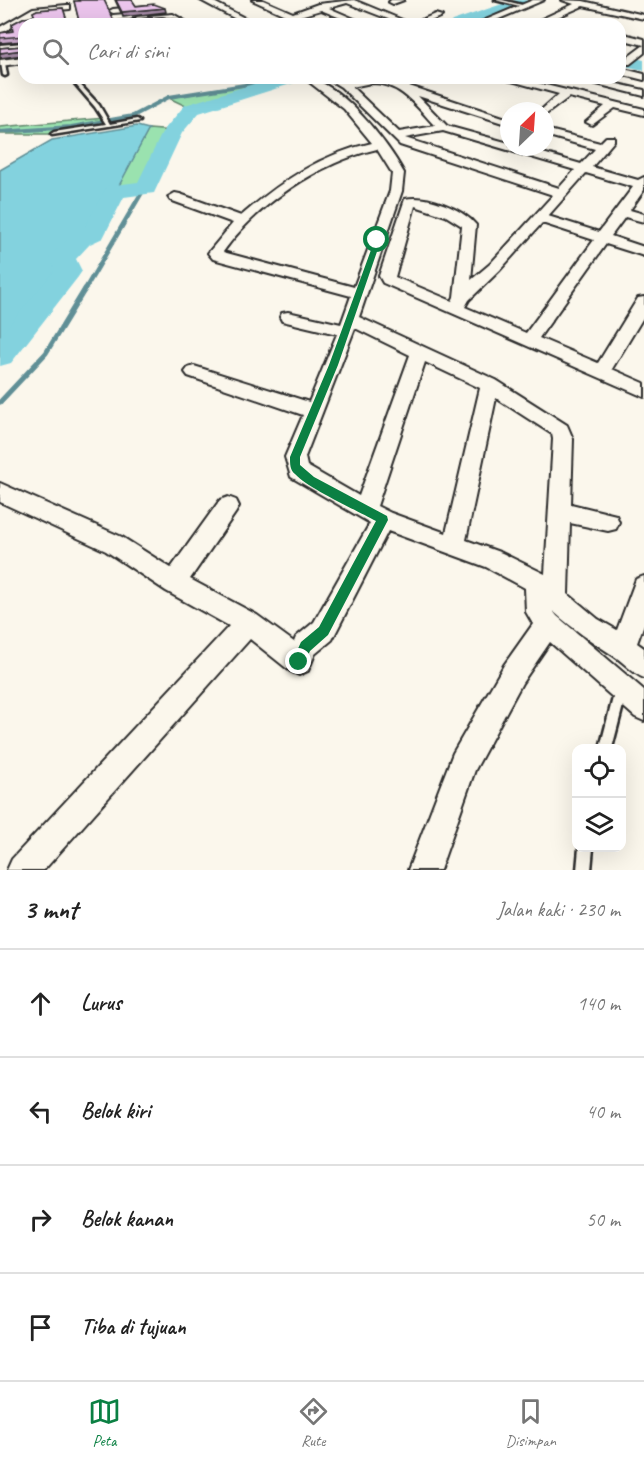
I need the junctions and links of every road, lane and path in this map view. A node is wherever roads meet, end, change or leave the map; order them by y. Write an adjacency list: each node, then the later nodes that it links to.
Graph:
1 (204, 0): 23 (street)
2 (256, 0): 15 (street)
3 (305, 0): 12 (street)
4 (347, 0): 12 (street); 27 (street)
5 (497, 0): 11 (lane)
6 (540, 0): 11 (street)
7 (566, 0): 10 (street)
8 (36, 2): 9 (street)
9 (67, 3): 19 (street)
10 (583, 3): 14 (street); 18 (street)
11 (524, 6): 29 (street)
12 (321, 7): 15 (street); 26 (street)
13 (150, 8): 20 (street)
14 (566, 12): 16 (street); 30 (street)
15 (292, 15): 24 (street); 25 (street)
16 (577, 15)
17 (438, 16): 28 (street)
18 (644, 17)
19 (53, 18)
20 (117, 18)
21 (155, 18): 22 (street)
22 (176, 18)
23 (240, 18)
24 (282, 18)
25 (300, 18)
26 (348, 18)
27 (393, 18)
28 (432, 18)
29 (492, 18)
30 (551, 18)
31 (18, 22): 32 (street)
32 (0, 33): 33 (street)
33 (16, 33)
34 (626, 38): 35 (street)
35 (644, 42)
36 (18, 46): 37 (street)
37 (0, 48)
38 (644, 48): 39 (street)
39 (635, 58)
40 (18, 61): 41 (street)
41 (1, 63): 43 (lane)
42 (626, 72): 44 (street)
43 (6, 75)
44 (644, 77)
45 (77, 84): 62 (lane)
46 (332, 84): 67 (street)
47 (333, 84): 66 (street)
48 (394, 84): 52 (street)
49 (530, 84): 53 (street)
50 (597, 84): 55 (street)
51 (615, 84): 54 (street)
52 (404, 87): 59 (street); 63 (street)
53 (567, 93): 55 (street); 56 (street)
54 (644, 93)
55 (581, 96): 57 (street)
56 (554, 104)
57 (613, 104): 58 (street); 61 (street)
58 (644, 112)
59 (500, 119)
60 (137, 121): 62 (lane)
61 (592, 122)
62 (107, 123): 64 (lane)
63 (446, 129): 66 (street); 68 (street); 69 (street)
64 (54, 134)
65 (554, 134): 69 (street)
66 (396, 136): 68 (street)
67 (379, 145): 76 (street); 79 (street)
68 (424, 150): 71 (street)
69 (583, 169): 70 (street); 71 (street)
70 (643, 184): 73 (street)
71 (561, 193): 74 (street)
72 (175, 197): 76 (street)
73 (623, 212): 75 (street); 77 (street)
74 (539, 217): 77 (street); 80 (street)
75 (644, 218)
76 (243, 222): 79 (street)
77 (603, 238): 78 (street); 84 (street)
78 (644, 252)
79 (360, 294): 83 (street)
80 (459, 302): 80 (street); 84 (street)
81 (644, 302): 87 (street)
82 (288, 317): 83 (street)
83 (347, 325): 85 (street); 90 (street)
84 (529, 340): 87 (street)
85 (420, 352): 88 (street); 94 (street)
86 (194, 372): 90 (street)
87 (602, 372): 89 (street)
88 (490, 385): 93 (street); 96 (street)
89 (644, 390)
90 (314, 411): 94 (street)
91 (0, 492): 97 (street)
92 (228, 506): 97 (street)
93 (559, 511): 95 (street); 99 (street)
94 (374, 515): 96 (street); 100 (street)
95 (608, 522)
96 (454, 545): 99 (street)
97 (174, 583): 100 (street)
98 (644, 587): 102 (street)
99 (546, 589): 101 (street); 102 (street)
100 (248, 623): 108 (street)
101 (548, 624): 104 (street); 109 (street)
102 (619, 644): 103 (street)
103 (644, 665)
104 (621, 688): 105 (street); 106 (lane)
105 (644, 708)
106 (607, 744)
107 (586, 852): 110 (lane)
108 (23, 870)
109 (424, 870)
110 (584, 870)

